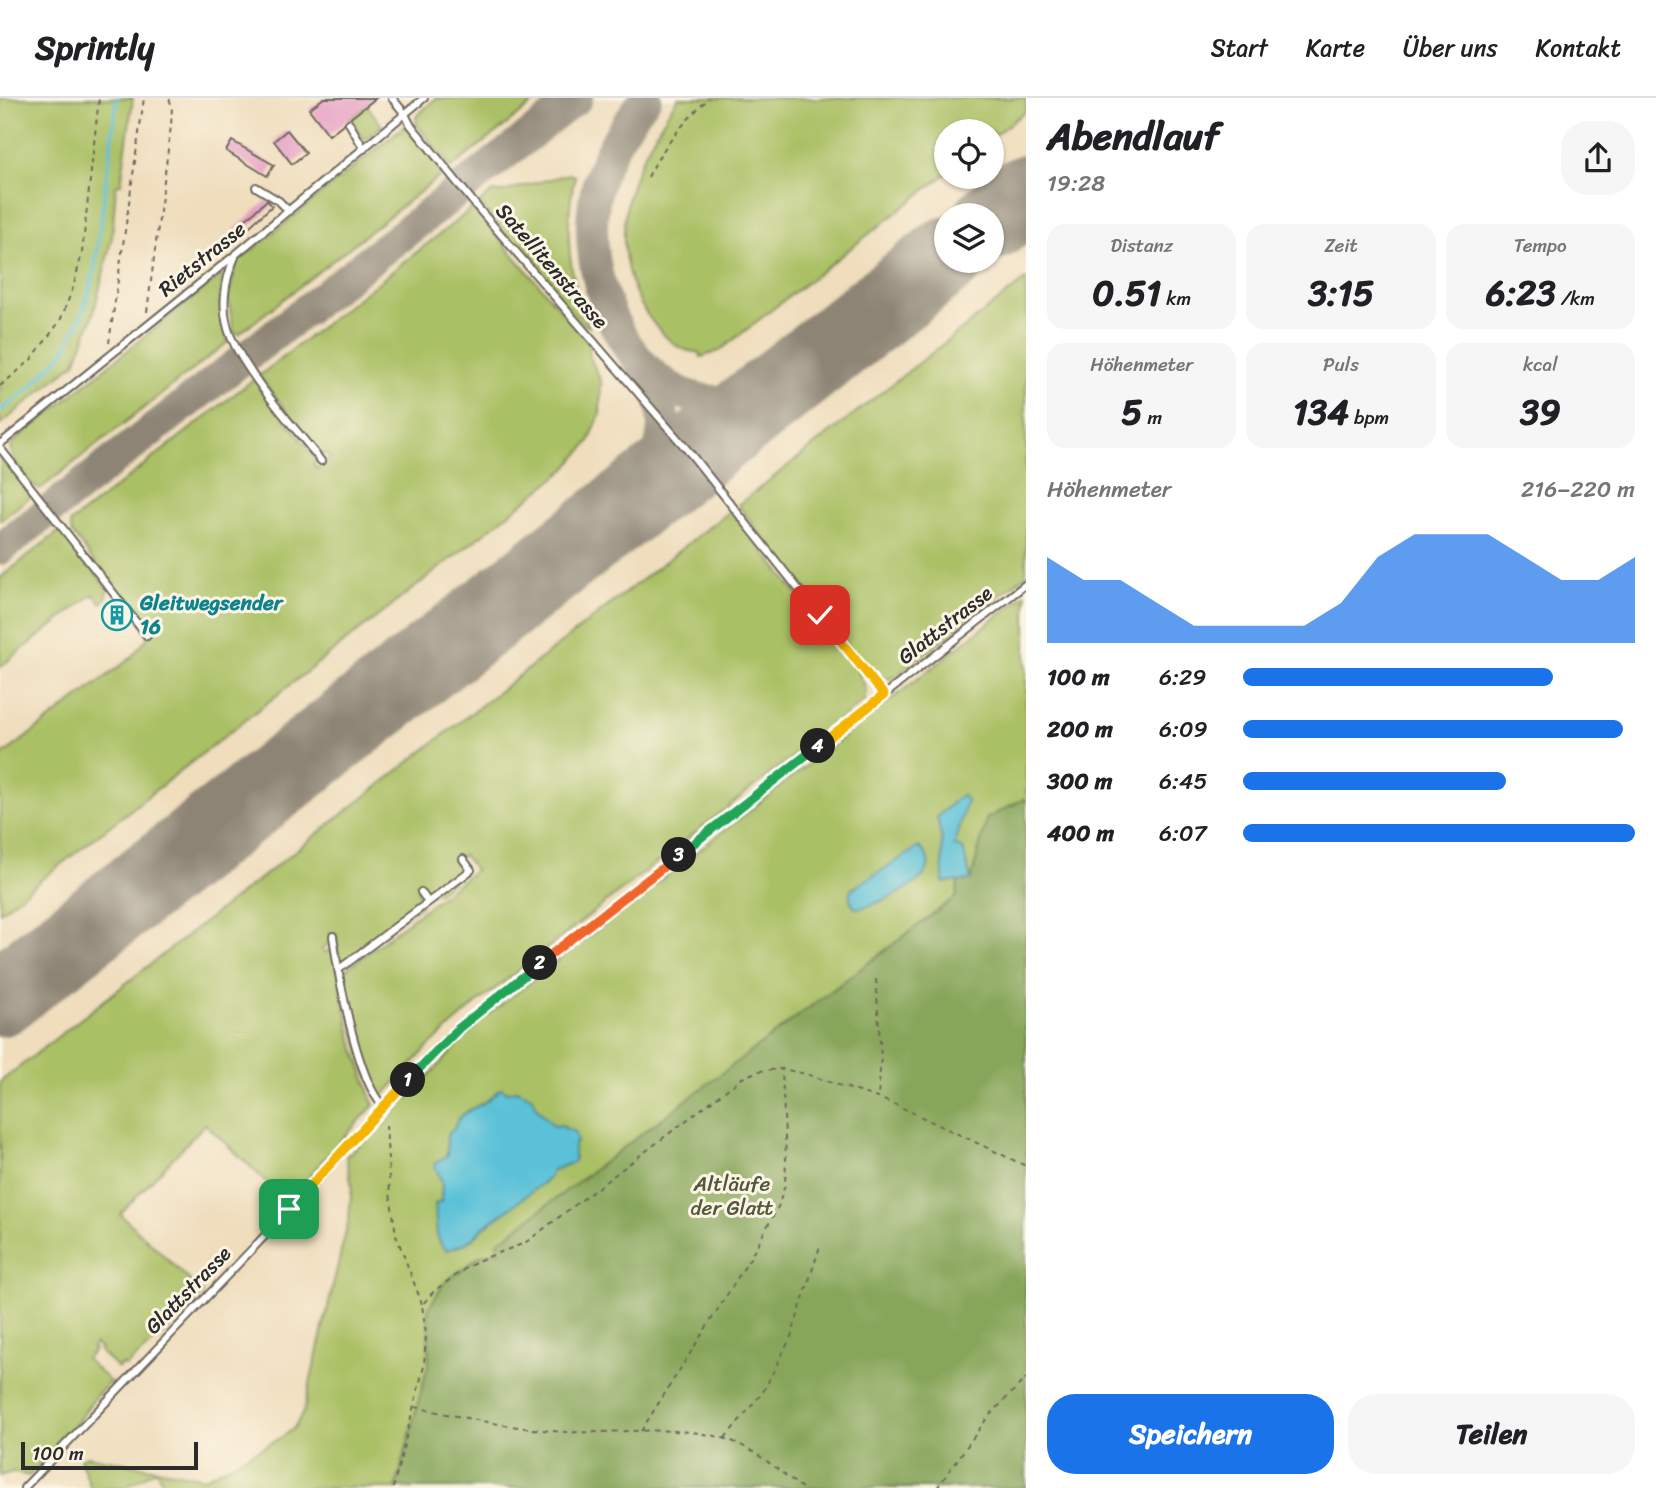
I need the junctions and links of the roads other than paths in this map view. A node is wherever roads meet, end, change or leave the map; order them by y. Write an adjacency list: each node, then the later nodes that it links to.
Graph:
1 (392, 98): 3 (lane, Satellitenstrasse)
2 (424, 98): 3 (lane, Rietstrasse)
3 (405, 114): 5 (lane, Rietstrasse); 13 (lane, Satellitenstrasse)
4 (349, 123): 5 (lane)
5 (364, 149): 7 (lane, Rietstrasse)
6 (256, 187): 7 (lane)
7 (289, 211): 8 (lane, Rietstrasse)
8 (235, 255): 9 (lane, Rietstrasse); 10 (lane)
9 (0, 446): 12 (lane)
10 (321, 461)
11 (1026, 584): 13 (lane, Glattstrasse)
12 (147, 636)
13 (884, 695): 19 (lane, Glattstrasse)
14 (463, 859): 16 (lane)
15 (421, 892): 16 (lane)
16 (428, 902): 18 (lane)
17 (325, 949): 18 (lane)
18 (338, 970): 19 (lane)
19 (383, 1106): 20 (lane, Glattstrasse)
20 (24, 1488)

